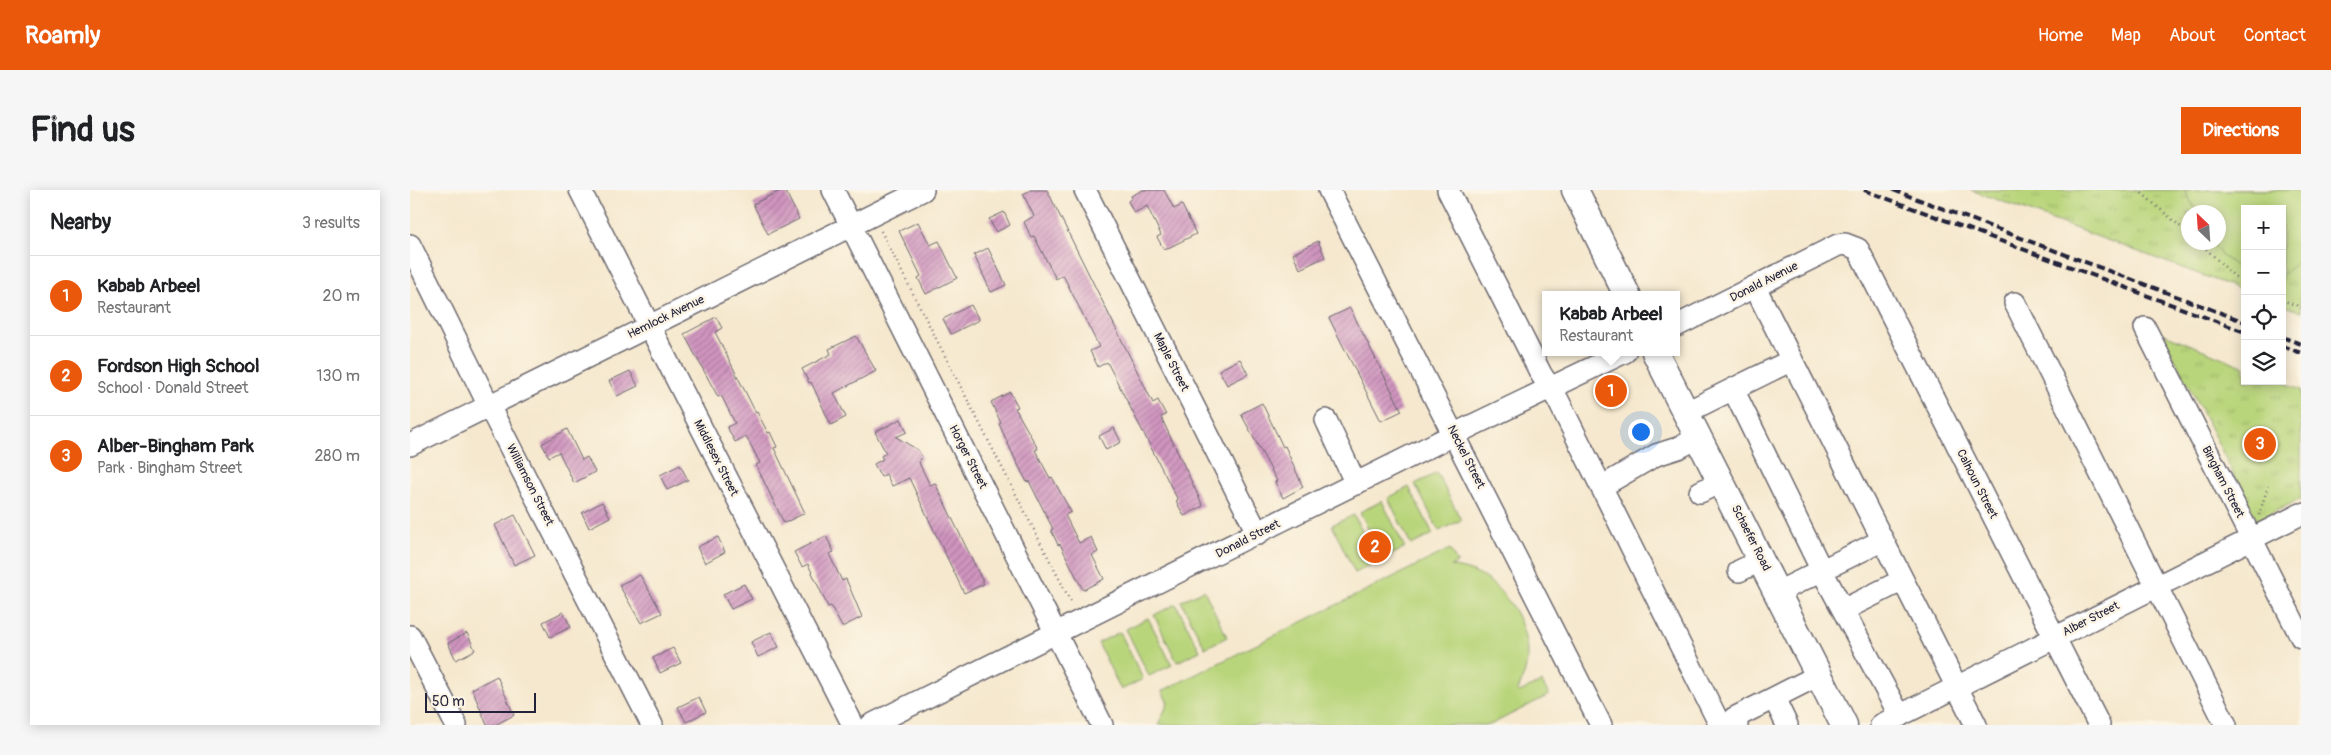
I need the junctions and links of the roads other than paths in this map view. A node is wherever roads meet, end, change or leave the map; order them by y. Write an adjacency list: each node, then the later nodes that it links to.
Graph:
1 (580, 190): 15 (street, Middlesex Street)
2 (833, 190): 8 (street, Horger Street)
3 (923, 190): 8 (street, Hemlock Avenue)
4 (1085, 190): 31 (street, Maple Street)
5 (1329, 190): 25 (street, Neckel Street)
6 (1448, 190): 20 (street)
7 (1575, 190): 12 (main road)
8 (850, 225): 15 (street, Hemlock Avenue); 39 (street, Horger Street)
9 (410, 245): 22 (street, Williamson Street)
10 (1853, 246): 11 (street, Donald Avenue); 41 (street, Calhoun Street)
11 (1755, 287): 14 (street, Donald Avenue); 19 (street)
12 (1625, 291)
13 (2014, 303): 36 (street)
14 (1680, 324)
15 (649, 325): 22 (street, Hemlock Avenue); 50 (street, Middlesex Street)
16 (2145, 328): 32 (street, Bingham Street)
17 (1617, 356): 20 (street, Donald Street)
18 (1657, 356): 23 (main road, Schaefer Road)
19 (1792, 360): 21 (street); 33 (street)
20 (1550, 388): 25 (street, Donald Street); 29 (street)
21 (1733, 389): 23 (street); 34 (street)
22 (489, 406): 27 (street, Hemlock Avenue); 49 (street, Williamson Street)
23 (1685, 413): 26 (main road, Schaefer Road)
24 (1326, 420): 28 (street)
25 (1455, 435): 28 (street, Donald Street); 53 (street, Neckel Street)
26 (1698, 438): 29 (street); 37 (main road, Schaefer Road)
27 (410, 445)
28 (1356, 484): 31 (street, Donald Street)
29 (1601, 487): 54 (street)
30 (2301, 514): 32 (street, Alber Street)
31 (1258, 534): 39 (street, Donald Street)
32 (2251, 539): 36 (street, Alber Street); 42 (street, Bingham Street)
33 (1883, 540): 34 (street); 35 (street)
34 (1822, 571): 37 (street); 38 (street)
35 (1903, 580): 38 (street); 44 (street)
36 (2156, 587): 41 (street, Alber Street); 59 (street)
37 (1778, 592): 43 (main road, Schaefer Road)
38 (1843, 610): 46 (street)
39 (1056, 634): 51 (street, Donald Street); 52 (street, Horger Street)
40 (410, 636): 48 (street)
41 (2055, 637): 44 (street, Alber Street); 58 (street, Calhoun Street)
42 (2301, 637)
43 (1819, 675): 45 (street); 57 (main road, Schaefer Road)
44 (1957, 687): 46 (street, Alber Street); 47 (street)
45 (1774, 698): 55 (street); 56 (street)
46 (1890, 720)
47 (1969, 723)
48 (456, 725)
49 (652, 725)
50 (853, 725)
51 (871, 725)
52 (1102, 725)
53 (1601, 725)
54 (1720, 725)
55 (1737, 725)
56 (1787, 725)
57 (1844, 725)
58 (2099, 725)
59 (2226, 725)

